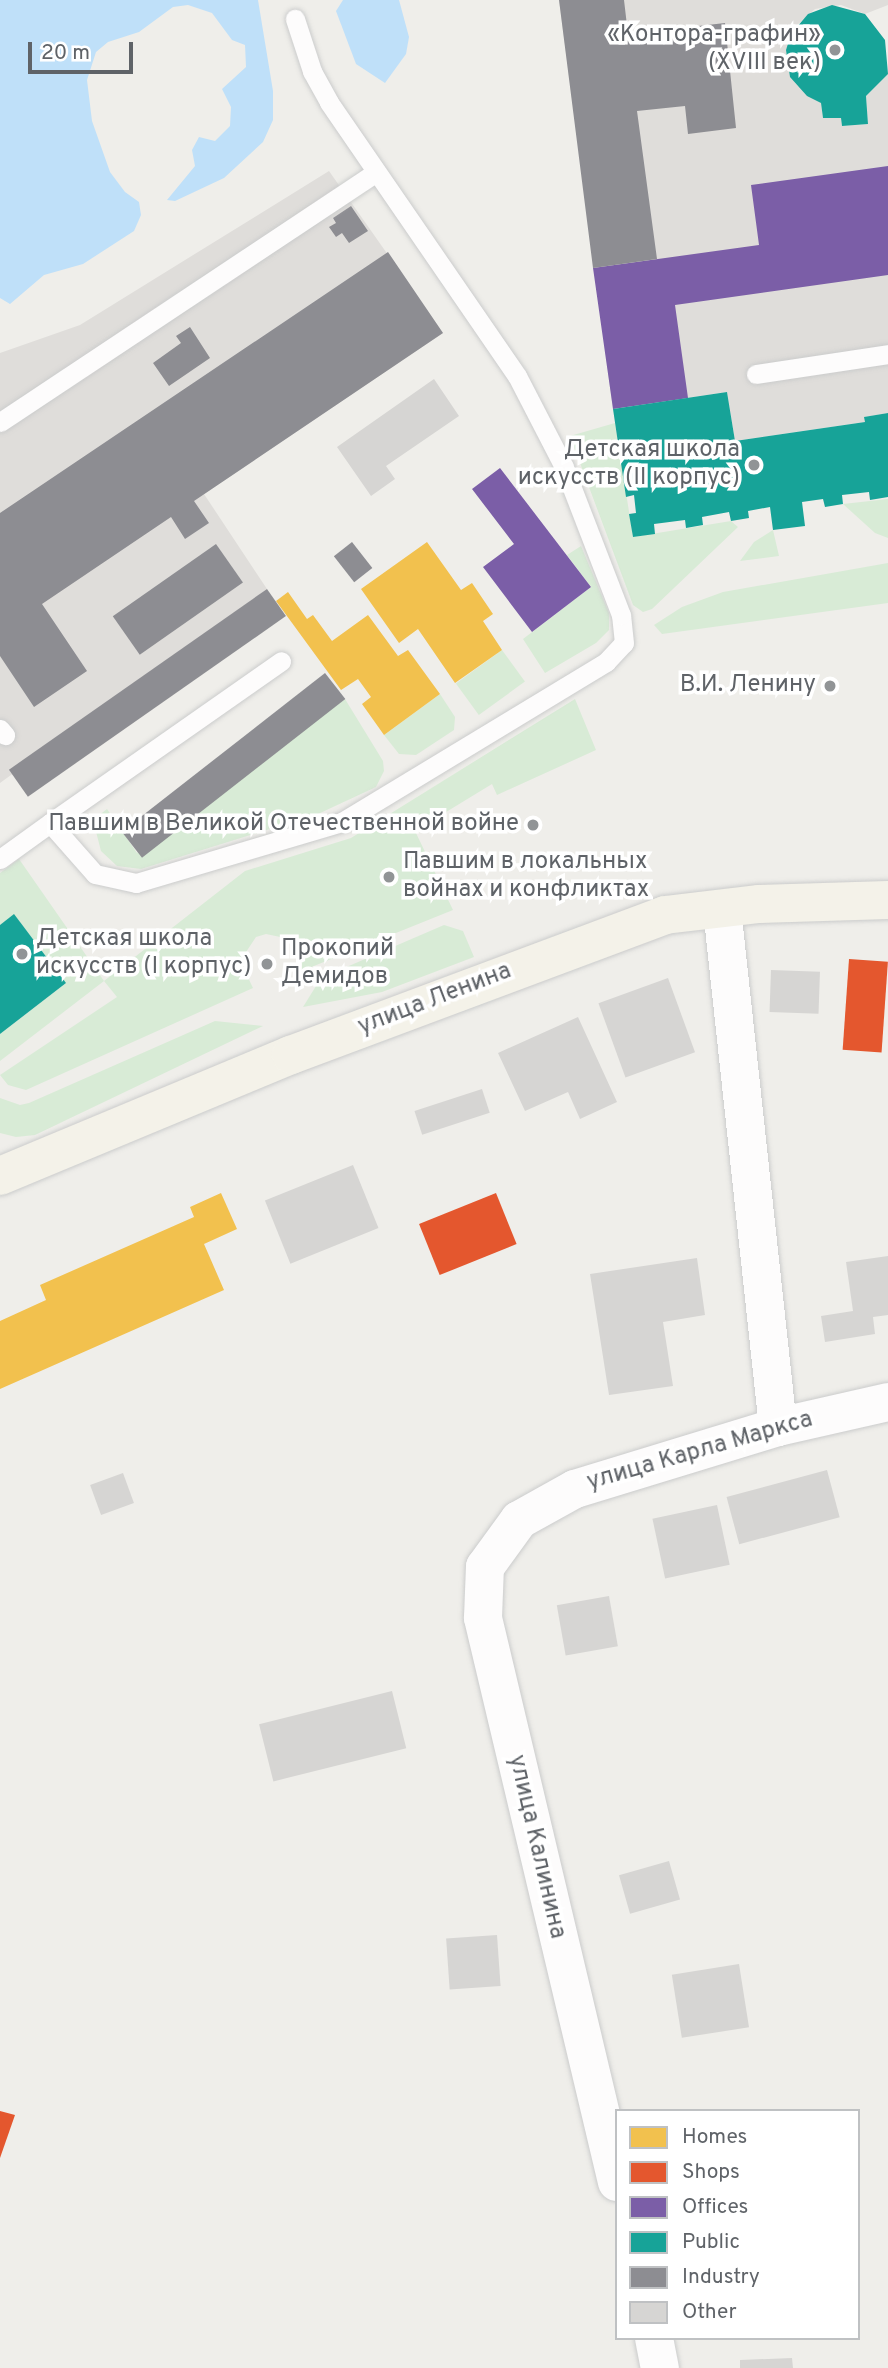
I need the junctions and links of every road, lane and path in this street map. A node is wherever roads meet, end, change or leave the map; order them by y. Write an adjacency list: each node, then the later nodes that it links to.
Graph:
1 (295, 19): 2 (lane)
2 (375, 173): 5 (lane); 7 (lane)
3 (888, 354): 4 (lane)
4 (756, 374)
5 (0, 422)
6 (281, 661): 7 (lane)
7 (50, 823): 8 (lane)
8 (0, 859)
9 (888, 900): 10 (main road, улица Ленина)
10 (722, 909): 11 (main road, улица Ленина); 13 (street)
11 (1, 1172)
12 (888, 1402): 13 (street, улица Карла Маркса)
13 (778, 1427): 14 (street, улица Карла Маркса)
14 (519, 1520): 15 (street, улица Калинина)
15 (615, 2174)
16 (653, 2340): 17 (street)
17 (660, 2368)

